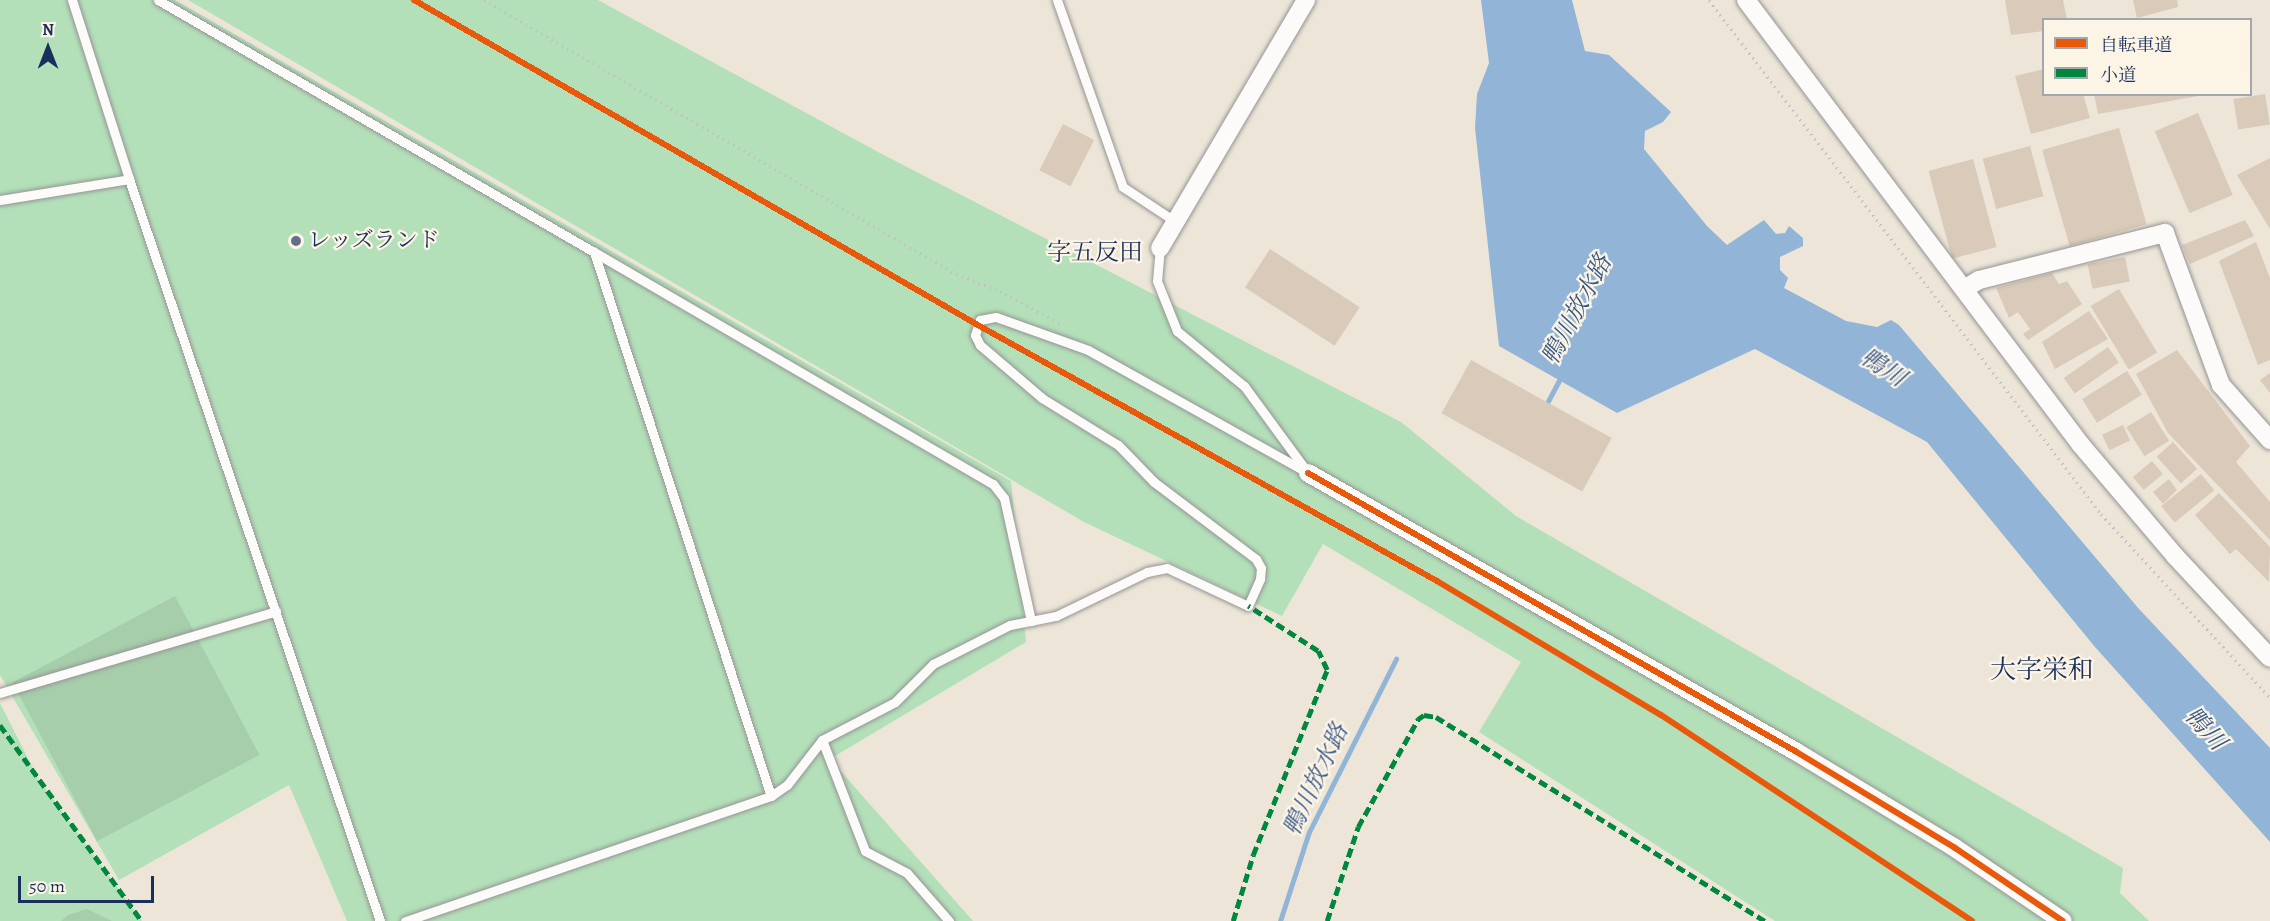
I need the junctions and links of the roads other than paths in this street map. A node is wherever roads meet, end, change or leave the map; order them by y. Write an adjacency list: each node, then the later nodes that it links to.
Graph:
1 (72, 0): 6 (lane)
2 (158, 0): 10 (lane)
3 (1057, 0): 8 (lane)
4 (1306, 0): 8 (street)
5 (1746, 0): 11 (street)
6 (129, 179): 7 (lane); 14 (lane)
7 (0, 200)
8 (1176, 222): 9 (street)
9 (1160, 248): 13 (lane)
10 (594, 252): 15 (lane); 19 (lane)
11 (1964, 289): 12 (street); 16 (street)
12 (2270, 440)
13 (1308, 473): 15 (lane); 23 (street)
14 (276, 611): 17 (lane); 20 (lane)
15 (1031, 621): 18 (lane)
16 (2270, 658)
17 (0, 693)
18 (822, 740): 19 (lane); 22 (lane)
19 (771, 796): 21 (lane)
20 (380, 921)
21 (405, 921)
22 (950, 921)
23 (2063, 921)

